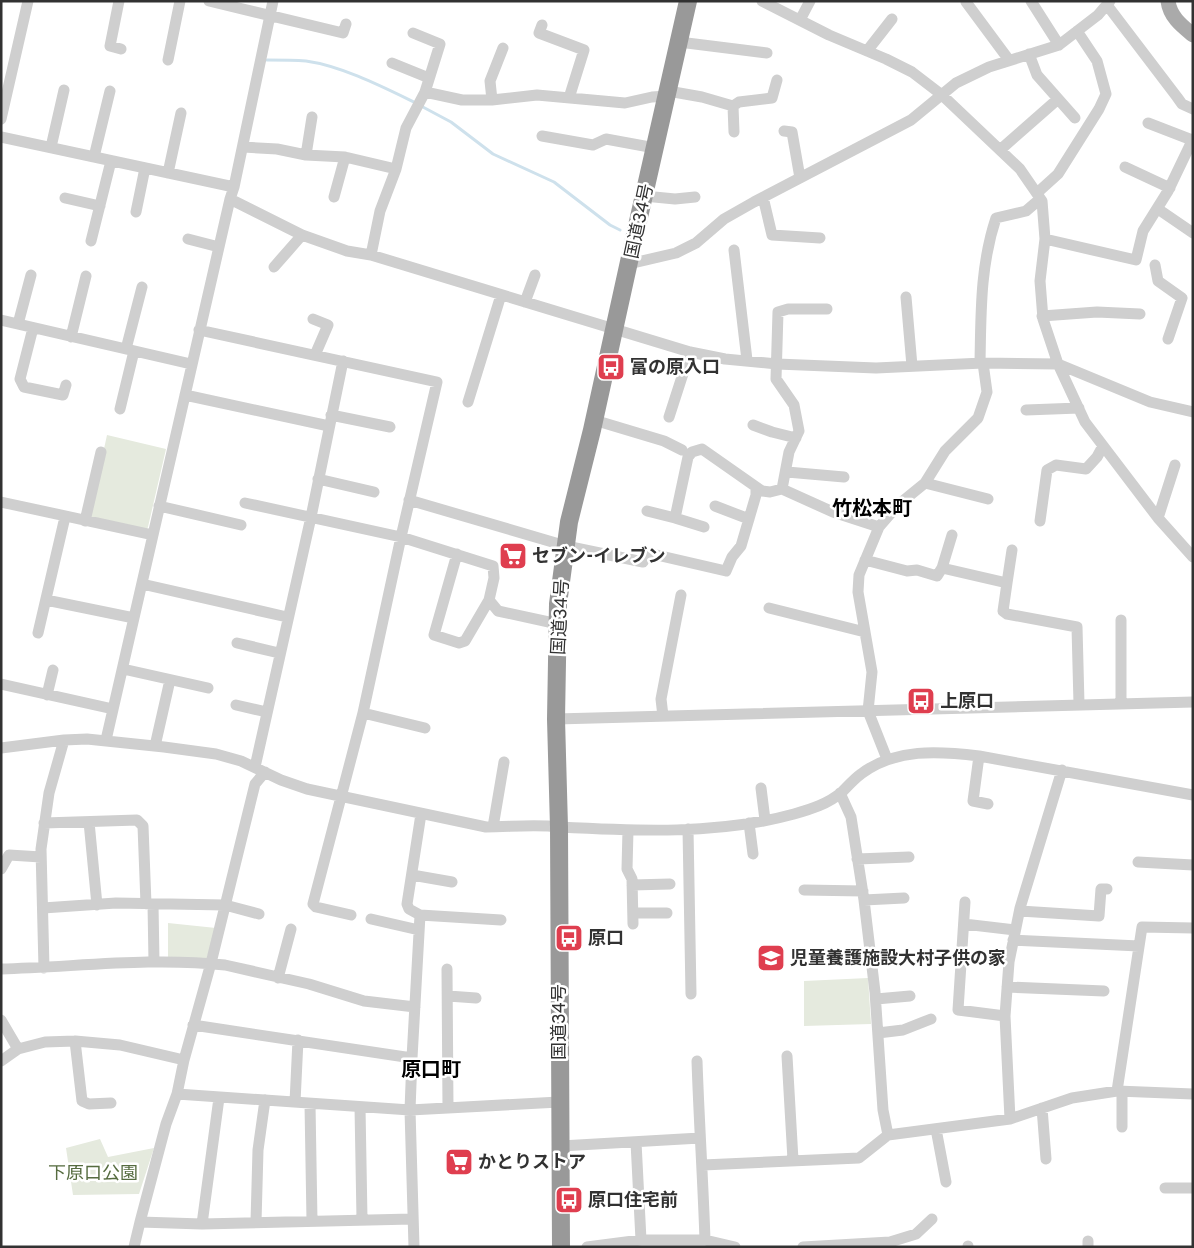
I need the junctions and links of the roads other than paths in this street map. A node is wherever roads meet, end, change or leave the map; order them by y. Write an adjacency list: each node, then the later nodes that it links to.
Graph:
1 (28, 1): 31 (street)
2 (119, 1): 24 (street)
3 (180, 1): 28 (street)
4 (209, 1): 13 (street)
5 (273, 1): 13 (street)
6 (688, 1): 21 (highway, 国道34号)
7 (762, 1): 15 (street)
8 (810, 1): 15 (street)
9 (1031, 1): 22 (street)
10 (1168, 1): 20 (main road)
11 (966, 2): 29 (street)
12 (1109, 3): 16 (street); 43 (street)
13 (270, 15): 17 (street); 55 (street)
14 (892, 19): 25 (street)
15 (800, 20): 25 (street)
16 (1077, 31): 22 (street); 70 (street)
17 (343, 32)
18 (413, 33): 32 (street)
19 (539, 33): 38 (street)
20 (1193, 35)
21 (679, 42): 26 (street); 36 (highway, 国道34号)
22 (1059, 45): 27 (street)
23 (503, 48): 41 (street)
24 (121, 49)
25 (867, 51): 37 (street)
26 (767, 53)
27 (1029, 54): 29 (street); 39 (street)
28 (168, 60)
29 (1009, 60): 37 (street)
30 (392, 63): 32 (street)
31 (7, 68): 47 (street)
32 (429, 78): 40 (street)
33 (777, 80): 42 (street)
34 (64, 90): 54 (street)
35 (110, 91): 59 (street)
36 (668, 94): 38 (street); 42 (street); 56 (highway, 国道34号)
37 (942, 95): 57 (street); 66 (street)
38 (569, 98): 41 (street)
39 (1058, 99): 46 (street); 57 (street)
40 (420, 100): 41 (street); 64 (street)
41 (492, 100)
42 (733, 106): 49 (street)
43 (1193, 109)
44 (182, 113): 65 (street)
45 (312, 117): 58 (street)
46 (1075, 118)
47 (1, 119)
48 (1148, 123): 53 (street)
49 (734, 132)
50 (792, 132): 66 (street)
51 (1, 136): 54 (street)
52 (542, 136): 56 (street)
53 (1192, 140): 68 (street)
54 (51, 147): 59 (street)
55 (242, 147): 58 (street); 67 (street)
56 (655, 148): 69 (highway, 国道34号)
57 (1000, 150): 70 (street)
58 (306, 155): 60 (street)
59 (94, 157): 61 (street)
60 (345, 157): 64 (street); 71 (street)
61 (111, 160): 63 (street); 76 (street)
62 (1125, 167): 68 (street)
63 (145, 168): 65 (street); 78 (street)
64 (396, 169): 87 (street)
65 (168, 173): 67 (street)
66 (800, 178): 73 (street)
67 (234, 187): 75 (street)
68 (1170, 188): 77 (street)
69 (644, 196): 72 (street); 89 (highway, 国道34号)
70 (1038, 196): 84 (street); 114 (street)
71 (334, 197)
72 (694, 197)
73 (763, 197): 81 (street); 89 (street)
74 (65, 198): 76 (street)
75 (230, 199): 80 (street); 85 (street)
76 (100, 206): 83 (street)
77 (1158, 209): 79 (street); 88 (street)
78 (136, 212)
79 (1193, 233)
80 (302, 235): 87 (street); 90 (street)
81 (820, 238)
82 (188, 239): 85 (street)
83 (91, 240)
84 (1045, 240): 88 (street); 100 (street)
85 (219, 247): 106 (street)
86 (734, 250): 112 (street)
87 (371, 256): 95 (street)
88 (1136, 260): 108 (street)
89 (629, 264): 105 (highway, 国道34号)
90 (274, 267)
91 (30, 274): 103 (street)
92 (535, 275): 97 (street)
93 (86, 276): 107 (street)
94 (142, 287): 109 (street)
95 (501, 295): 97 (street); 121 (street)
96 (906, 297): 118 (street)
97 (525, 302): 105 (street)
98 (827, 309): 116 (street)
99 (1140, 314): 100 (street)
100 (1042, 316): 117 (street)
101 (314, 319): 111 (street)
102 (1, 320): 103 (street)
103 (18, 324): 104 (street)
104 (33, 328): 107 (street); 119 (street)
105 (614, 329): 110 (street); 128 (highway, 国道34号)
106 (200, 330): 111 (street); 115 (street)
107 (71, 336): 109 (street)
108 (1168, 339)
109 (130, 350): 115 (street); 123 (street)
110 (690, 352): 112 (street); 126 (street)
111 (315, 354): 113 (street)
112 (747, 360): 116 (street)
113 (343, 361): 127 (street); 144 (street)
114 (982, 363): 117 (street); 118 (street); 139 (street)
115 (191, 364): 120 (street)
116 (777, 364): 118 (street); 131 (street)
117 (1058, 364): 122 (street); 125 (street)
118 (912, 366)
119 (64, 394)
120 (185, 396): 127 (street); 147 (street)
121 (468, 402)
122 (1078, 408): 124 (street); 132 (street)
123 (120, 409)
124 (1026, 410)
125 (1193, 412)
126 (669, 417)
127 (330, 420): 130 (street); 138 (street)
128 (594, 420): 133 (street); 163 (highway, 国道34号)
129 (753, 425): 131 (street)
130 (390, 427)
131 (796, 438): 136 (street)
132 (1103, 446): 153 (street); 156 (street)
133 (682, 450)
134 (101, 452): 155 (street)
135 (1175, 465): 153 (street)
136 (786, 472): 137 (street); 141 (street)
137 (844, 477)
138 (318, 479): 142 (street); 151 (street)
139 (924, 483): 143 (street); 159 (street)
140 (756, 487): 141 (street); 152 (street); 154 (street)
141 (782, 489): 159 (street)
142 (374, 492)
143 (988, 499)
144 (409, 500): 162 (street); 163 (street)
145 (1, 502): 150 (street)
146 (245, 503): 151 (street)
147 (159, 506): 157 (street); 160 (street)
148 (715, 506): 154 (street)
149 (647, 511): 152 (street)
150 (65, 517): 155 (street); 172 (street)
151 (311, 517): 162 (street); 175 (street)
152 (675, 518): 158 (street)
153 (1158, 518): 166 (street)
154 (749, 519): 163 (street)
155 (85, 521): 160 (street)
156 (1040, 521)
157 (241, 525)
158 (704, 527)
159 (879, 527): 167 (street)
160 (153, 535): 170 (street)
161 (952, 535): 168 (street)
162 (400, 537): 165 (street); 196 (street)
163 (566, 546): 178 (highway, 国道34号)
164 (1012, 550): 169 (street)
165 (457, 554): 173 (street); 173 (street)
166 (1193, 558)
167 (865, 560): 168 (street); 179 (street)
168 (942, 568): 169 (street)
169 (1007, 582): 190 (street)
170 (142, 584): 175 (street); 176 (street)
171 (681, 595): 197 (street)
172 (46, 600): 176 (street); 180 (street)
173 (489, 600): 178 (street)
174 (769, 608): 179 (street)
175 (287, 617): 182 (street)
176 (134, 618): 183 (street)
177 (1121, 620): 191 (street)
178 (558, 624): 198 (highway, 国道34号)
179 (865, 632): 194 (street)
180 (38, 633)
181 (237, 643): 182 (street)
182 (280, 653): 195 (street)
183 (123, 669): 185 (street); 193 (street)
184 (53, 670): 188 (street)
185 (170, 680): 187 (street); 202 (street)
186 (1, 684): 188 (street)
187 (208, 688)
188 (47, 695): 193 (street)
189 (1193, 702): 191 (street)
190 (1079, 704): 191 (street); 194 (street)
191 (1121, 704)
192 (236, 705): 195 (street)
193 (113, 709): 201 (street)
194 (868, 711): 197 (street); 205 (street)
195 (267, 712): 207 (street)
196 (363, 713): 199 (street); 212 (street)
197 (663, 716): 198 (street)
198 (556, 719): 220 (highway, 国道34号)
199 (425, 728)
200 (64, 740): 201 (street); 203 (street); 218 (street)
201 (106, 740): 202 (street)
202 (155, 746): 207 (street)
203 (1, 748)
204 (979, 756): 205 (street); 208 (street); 213 (street)
205 (888, 759): 210 (street)
206 (504, 762): 219 (street)
207 (260, 769): 212 (street); 241 (street)
208 (1062, 770): 211 (street); 243 (street)
209 (761, 788): 215 (street)
210 (840, 793): 215 (street); 226 (street)
211 (1193, 795)
212 (341, 797): 214 (street); 246 (street)
213 (988, 804)
214 (421, 814): 219 (street); 230 (street)
215 (765, 820): 217 (street)
216 (89, 822): 218 (street); 239 (street); 240 (street)
217 (749, 823): 221 (street); 223 (street)
218 (44, 824): 224 (street)
219 (493, 827): 220 (street)
220 (559, 827): 222 (street); 289 (highway, 国道34号)
221 (688, 829): 222 (street); 264 (street)
222 (628, 830): 233 (street)
223 (753, 854)
224 (41, 857): 229 (street); 242 (street)
225 (909, 857): 226 (street)
226 (858, 860): 236 (street)
227 (1138, 862): 228 (street)
228 (1193, 865)
229 (1, 869)
230 (412, 876): 231 (street); 247 (street)
231 (452, 882)
232 (670, 884): 233 (street)
233 (632, 885): 244 (street)
234 (1100, 889): 243 (street)
235 (804, 890): 236 (street)
236 (863, 895): 237 (street); 268 (street)
237 (904, 898)
238 (965, 902): 250 (street)
239 (97, 904): 240 (street); 242 (street)
240 (150, 904): 241 (street); 256 (street)
241 (225, 905): 245 (street); 257 (street)
242 (43, 908): 258 (street)
243 (1020, 911): 254 (street)
244 (668, 913)
245 (259, 914)
246 (351, 915)
247 (420, 915): 249 (street); 253 (street)
248 (371, 919): 253 (street)
249 (501, 920)
250 (964, 924): 254 (street); 270 (street)
251 (1193, 928): 255 (street)
252 (291, 929): 261 (street)
253 (419, 930): 269 (street)
254 (1014, 935): 255 (street); 262 (street)
255 (1138, 946): 283 (street)
256 (154, 962): 257 (street); 258 (street)
257 (211, 963): 261 (street); 273 (street)
258 (44, 968): 259 (street)
259 (1, 969)
260 (447, 969): 265 (street)
261 (278, 978): 269 (street)
262 (1007, 987): 263 (street); 270 (street)
263 (1104, 992)
264 (691, 994)
265 (448, 996): 267 (street); 293 (street)
266 (910, 996): 268 (street)
267 (476, 998)
268 (876, 999): 274 (street)
269 (414, 1008): 279 (street)
270 (1005, 1016): 296 (street)
271 (931, 1019): 274 (street)
272 (1, 1020): 277 (street)
273 (193, 1025): 275 (street); 280 (street)
274 (878, 1034): 299 (street)
275 (298, 1040): 279 (street); 288 (street)
276 (75, 1041): 277 (street); 280 (street); 290 (street)
277 (18, 1049): 281 (street)
278 (787, 1056): 304 (street)
279 (412, 1058): 295 (street)
280 (184, 1060): 284 (street)
281 (1, 1061)
282 (696, 1061): 300 (street)
283 (1120, 1091): 285 (street); 294 (street); 297 (street)
284 (177, 1094): 286 (street); 313 (street)
285 (1193, 1094)
286 (219, 1098): 287 (street); 315 (street)
287 (265, 1100): 288 (street); 314 (street)
288 (295, 1102): 291 (street)
289 (559, 1102): 293 (street); 302 (highway, 国道34号)
290 (111, 1103)
291 (310, 1104): 292 (street); 312 (street)
292 (360, 1107): 295 (street); 309 (street)
293 (448, 1108): 295 (street)
294 (1042, 1108): 296 (street); 303 (street)
295 (410, 1110): 310 (street)
296 (1010, 1119): 298 (street)
297 (1122, 1127)
298 (936, 1128): 299 (street); 306 (street)
299 (888, 1135): 304 (street)
300 (700, 1138): 301 (street); 305 (street)
301 (636, 1142): 302 (street); 316 (street)
302 (561, 1146): 320 (highway, 国道34号)
303 (1046, 1159)
304 (793, 1160): 305 (street)
305 (703, 1165): 317 (street)
306 (946, 1182)
307 (1165, 1188): 308 (street)
308 (1193, 1188)
309 (362, 1219): 310 (street); 312 (street)
310 (412, 1219): 319 (street)
311 (932, 1219): 323 (street)
312 (312, 1220): 314 (street)
313 (140, 1222): 315 (street); 318 (street)
314 (256, 1222): 315 (street)
315 (202, 1224)
316 (641, 1240): 317 (street); 321 (street)
317 (705, 1240): 322 (street)
318 (134, 1247)
319 (414, 1247)
320 (561, 1247)
321 (587, 1247)
322 (735, 1247)
323 (803, 1247)

